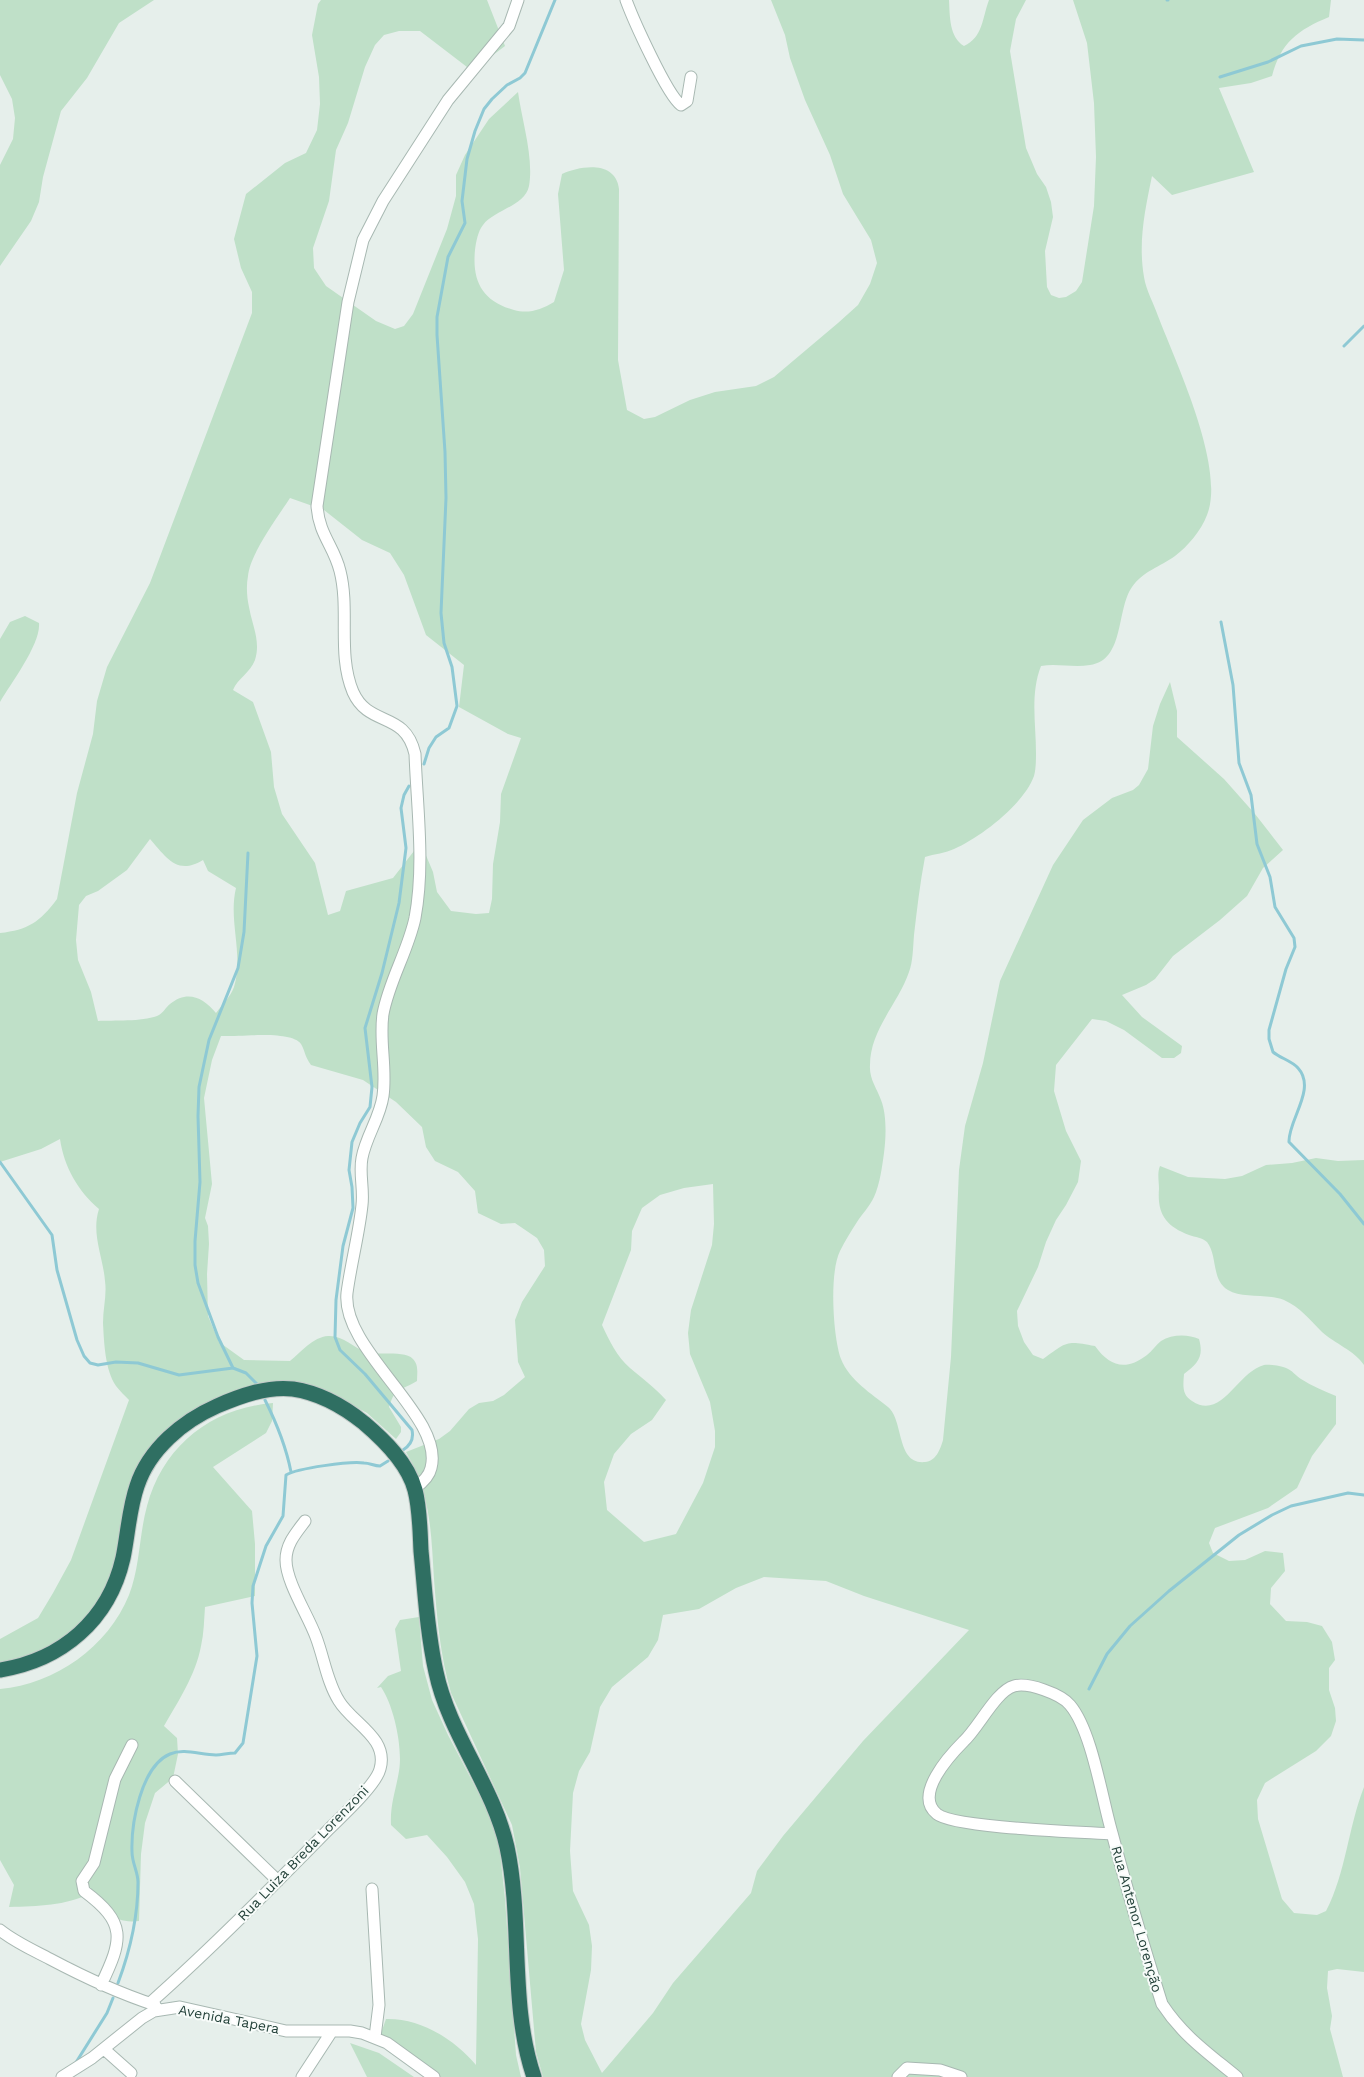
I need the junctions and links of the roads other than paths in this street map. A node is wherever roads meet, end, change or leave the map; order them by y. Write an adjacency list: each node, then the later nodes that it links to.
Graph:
1 (518, 0): 4 (street)
2 (626, 0): 3 (street)
3 (690, 77)
4 (415, 1488): 6 (highway); 23 (highway)
5 (306, 1520): 10 (street, Rua Luiza Breda Lorenzoni)
6 (0, 1670)
7 (132, 1746): 13 (street)
8 (175, 1781): 10 (street)
9 (1112, 1834): 9 (street, Rua Antenor Lorenção); 26 (street, Rua Antenor Lorenção)
10 (278, 1882): 14 (street, Rua Luiza Breda Lorenzoni)
11 (372, 1889): 17 (street)
12 (0, 1930): 13 (street)
13 (101, 1985): 14 (street)
14 (150, 2003): 15 (street)
15 (166, 2008): 16 (street, Avenida Tapera); 18 (street, Avenida Tapera)
16 (332, 2031): 17 (street, Avenida Tapera); 21 (street)
17 (375, 2037): 22 (street, Avenida Tapera)
18 (104, 2049): 19 (street); 20 (street, Avenida Tapera)
19 (131, 2073)
20 (62, 2077)
21 (302, 2077)
22 (434, 2077)
23 (534, 2077)
24 (898, 2077): 25 (street)
25 (961, 2077)
26 (1237, 2077)

